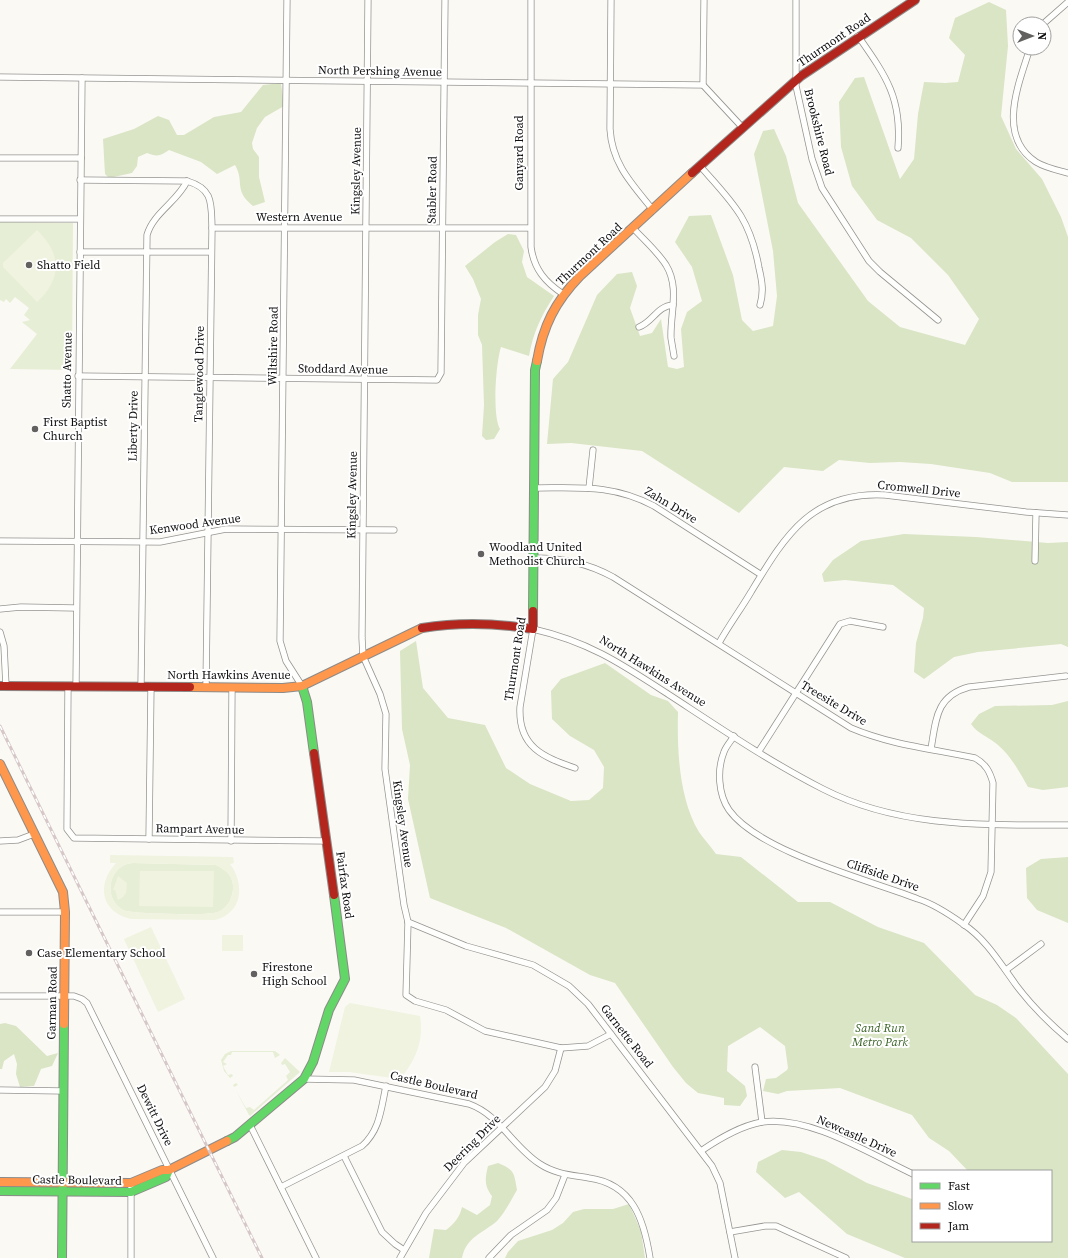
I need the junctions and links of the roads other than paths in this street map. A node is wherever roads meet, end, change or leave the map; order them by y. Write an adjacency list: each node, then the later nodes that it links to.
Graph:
1 (287, 0): 16 (street, Wiltshire Road)
2 (368, 0): 17 (street, Kingsley Avenue)
3 (445, 0): 18 (street, Stabler Road)
4 (531, 0): 19 (street, Ganyard Road)
5 (611, 0): 20 (street)
6 (704, 0): 21 (street)
7 (796, 0): 15 (street, Brookshire Road)
8 (915, 0): 11 (street, Thurmont Road)
9 (1068, 1): 10 (street)
10 (1052, 16)
11 (858, 36): 15 (street, Thurmont Road); 23 (street)
12 (1028, 56): 27 (street)
13 (0, 77): 14 (street, North Pershing Avenue)
14 (82, 78): 16 (street, North Pershing Avenue); 25 (street, Shatto Avenue)
15 (796, 80): 22 (street, Thurmont Road); 45 (street, Brookshire Road)
16 (287, 81): 17 (street, North Pershing Avenue); 34 (street, Wiltshire Road)
17 (368, 82): 18 (street, North Pershing Avenue); 35 (street, Kingsley Avenue)
18 (445, 83): 19 (street, North Pershing Avenue); 36 (street, Stabler Road)
19 (530, 84): 20 (street, North Pershing Avenue); 37 (street, Ganyard Road)
20 (610, 84): 21 (street, North Pershing Avenue); 30 (street)
21 (703, 85): 22 (street)
22 (742, 127): 26 (street, Thurmont Road)
23 (898, 148)
24 (0, 158): 25 (street)
25 (81, 158): 28 (street, Shatto Avenue)
26 (700, 166): 30 (street, Thurmont Road); 44 (street)
27 (1068, 173)
28 (80, 180): 29 (street, Tanglewood Drive); 32 (street, Shatto Avenue)
29 (187, 181): 33 (street, Tanglewood Drive); 40 (street, Liberty Drive)
30 (653, 210): 38 (street, Thurmont Road)
31 (0, 219): 32 (street)
32 (80, 219): 39 (street, Shatto Avenue)
33 (212, 228): 34 (street, Western Avenue); 41 (street, Tanglewood Drive)
34 (285, 228): 35 (street, Western Avenue); 51 (street, Wiltshire Road)
35 (366, 228): 36 (street, Western Avenue); 53 (street, Kingsley Avenue)
36 (442, 228): 37 (street, Western Avenue); 52 (street, Stabler Road)
37 (530, 228): 42 (street, Ganyard Road)
38 (633, 228): 42 (street, Thurmont Road); 43 (street)
39 (80, 252): 40 (street); 48 (street, Shatto Avenue)
40 (146, 252): 41 (street); 49 (street, Liberty Drive)
41 (211, 252): 50 (street, Tanglewood Drive)
42 (563, 294): 55 (street, Thurmont Road)
43 (673, 304): 46 (street); 47 (street)
44 (760, 305)
45 (938, 320)
46 (639, 327)
47 (674, 356)
48 (78, 376): 49 (street, Stoddard Avenue); 64 (street, Shatto Avenue)
49 (145, 377): 50 (street, Stoddard Avenue); 65 (street, Liberty Drive)
50 (210, 377): 51 (street, Stoddard Avenue); 62 (street, Tanglewood Drive)
51 (283, 378): 53 (street, Stoddard Avenue); 59 (street, Wiltshire Road)
52 (438, 379): 53 (street, Stoddard Avenue)
53 (364, 380): 60 (street, Kingsley Avenue)
54 (592, 450): 56 (street)
55 (534, 488): 56 (street, Zahn Drive); 66 (street, Thurmont Road)
56 (588, 488): 68 (street, Zahn Drive)
57 (1036, 513): 58 (street, Cromwell Drive); 67 (street); 68 (street, Cromwell Drive)
58 (1068, 515)
59 (282, 528): 60 (street, Kenwood Avenue); 62 (street, Kenwood Avenue); 81 (street, Wiltshire Road)
60 (363, 530): 61 (street, Kenwood Avenue); 75 (street, Kingsley Avenue)
61 (394, 530)
62 (208, 531): 65 (street, Kenwood Avenue); 82 (street, Tanglewood Drive)
63 (0, 541): 64 (street, Kenwood Avenue)
64 (77, 541): 65 (street, Kenwood Avenue); 69 (street, Shatto Avenue)
65 (143, 542): 79 (street, Liberty Drive)
66 (534, 558): 72 (street, Thurmont Road); 74 (street, Treesite Drive)
67 (1035, 561)
68 (760, 574): 74 (street, Cromwell Drive)
69 (76, 608): 70 (street); 78 (street, Shatto Avenue)
70 (0, 609)
71 (883, 627): 84 (street)
72 (534, 629): 75 (street, North Hawkins Avenue); 85 (street, North Hawkins Avenue); 89 (street, Thurmont Road)
73 (0, 632): 77 (street)
74 (719, 643): 84 (street, Treesite Drive)
75 (363, 656): 81 (street, North Hawkins Avenue); 100 (street, Kingsley Avenue)
76 (1066, 676): 86 (street)
77 (3, 686): 78 (street, North Hawkins Avenue)
78 (72, 686): 79 (street, North Hawkins Avenue); 93 (street, Shatto Avenue)
79 (141, 686): 80 (street, North Hawkins Avenue)
80 (151, 686): 82 (street, North Hawkins Avenue); 94 (street)
81 (302, 686): 83 (street, North Hawkins Avenue); 97 (street, Fairfax Road)
82 (206, 687): 83 (street, North Hawkins Avenue)
83 (232, 687): 96 (street)
84 (796, 693): 86 (street, Treesite Drive); 87 (street)
85 (734, 736): 87 (street, North Hawkins Avenue); 101 (street, Cliffside Drive)
86 (931, 749): 91 (street, Treesite Drive)
87 (759, 751): 91 (street, North Hawkins Avenue)
88 (0, 764): 92 (street, Garman Road)
89 (575, 768)
90 (1068, 824): 91 (street, North Hawkins Avenue)
91 (992, 825): 101 (street, Treesite Drive)
92 (34, 834): 95 (street); 99 (street, Garman Road)
93 (74, 838): 94 (street, Rampart Avenue)
94 (149, 839): 96 (street, Rampart Avenue)
95 (0, 841)
96 (231, 841): 97 (street, Rampart Avenue)
97 (326, 841): 110 (street, Fairfax Road)
98 (0, 912): 99 (street)
99 (65, 912): 105 (street, Garman Road)
100 (408, 922): 106 (street, Garnette Road); 108 (street, Kingsley Avenue)
101 (964, 925): 103 (street, Cliffside Drive)
102 (1041, 944): 103 (street)
103 (1006, 970): 107 (street, Cliffside Drive)
104 (0, 996): 105 (street, Dewitt Drive)
105 (65, 996): 113 (street, Garman Road); 119 (street, Dewitt Drive)
106 (611, 1034): 108 (street); 117 (street, Garnette Road)
107 (1068, 1039)
108 (561, 1048): 116 (street, Deering Drive)
109 (755, 1067): 114 (street)
110 (304, 1079): 111 (street, Castle Boulevard); 115 (street, Castle Boulevard)
111 (386, 1086): 116 (street, Castle Boulevard); 118 (street)
112 (0, 1090): 113 (street)
113 (64, 1091): 124 (street, Garman Road)
114 (762, 1122): 117 (street, Newcastle Drive); 120 (street, Newcastle Drive)
115 (250, 1125): 119 (street, Castle Boulevard); 125 (street)
116 (502, 1127): 121 (street, Castle Boulevard); 129 (street, Deering Drive)
117 (702, 1151): 128 (street, Garnette Road)
118 (344, 1156): 125 (street); 129 (street)
119 (169, 1170): 123 (street, Castle Boulevard); 127 (street, Castle Boulevard); 133 (street, Dewitt Drive)
120 (912, 1174)
121 (565, 1175): 136 (street); 137 (street, Castle Boulevard)
122 (0, 1182): 124 (street, Castle Boulevard)
123 (131, 1183): 124 (street, Castle Boulevard); 127 (street)
124 (62, 1187): 126 (street, Castle Boulevard); 127 (street, Castle Boulevard); 131 (street, Garman Road)
125 (281, 1187): 134 (street)
126 (0, 1191)
127 (131, 1192): 132 (street)
128 (730, 1232): 130 (street); 138 (street, Garnette Road)
129 (404, 1250): 135 (street, Deering Drive)
130 (839, 1257): 139 (street)
131 (62, 1258)
132 (131, 1258)
133 (213, 1258)
134 (316, 1258)
135 (400, 1258)
136 (489, 1258)
137 (650, 1258)
138 (735, 1258)
139 (846, 1258)

